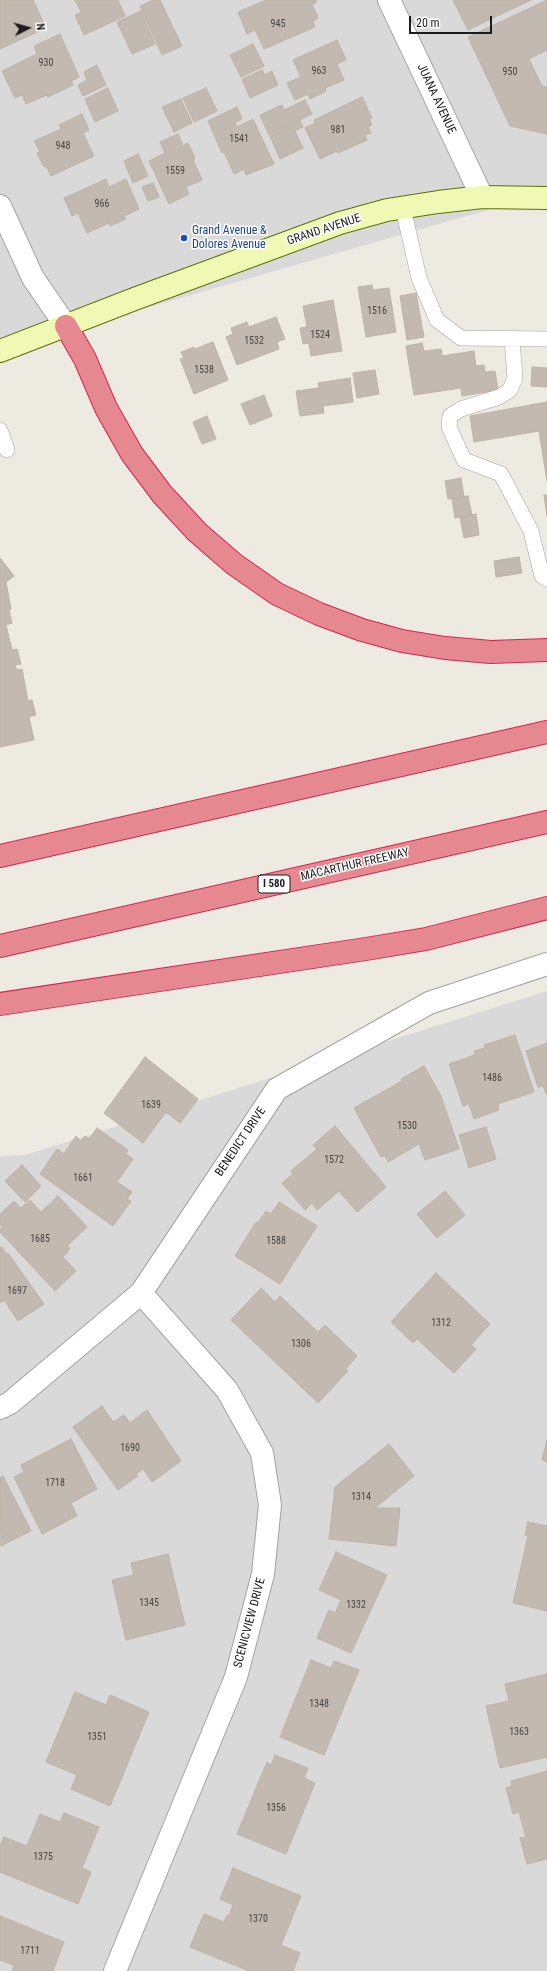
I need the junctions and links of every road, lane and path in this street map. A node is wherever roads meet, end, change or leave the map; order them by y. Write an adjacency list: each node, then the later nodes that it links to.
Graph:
1 (389, 0): 2 (street, JUANA AVENUE)
2 (482, 197): 3 (main road, GRAND AVENUE); 5 (main road, GRAND AVENUE)
3 (547, 198)
4 (0, 206): 6 (street)
5 (403, 208): 6 (main road, GRAND AVENUE); 7 (lane)
6 (66, 326): 9 (main road, GRAND AVENUE); 13 (highway)
7 (512, 339): 8 (lane); 12 (lane)
8 (547, 339)
9 (0, 351)
10 (0, 430): 11 (lane)
11 (7, 450)
12 (547, 579)
13 (547, 650)
14 (547, 732): 16 (highway)
15 (547, 822): 18 (highway, MACARTHUR FREEWAY / I 580)
16 (0, 856)
17 (547, 908): 20 (highway)
18 (0, 946)
19 (547, 964): 21 (street, BENEDICT DRIVE)
20 (0, 1004)
21 (141, 1293): 22 (street, BENEDICT DRIVE); 23 (street, SCENICVIEW DRIVE)
22 (0, 1408)
23 (115, 1971)

